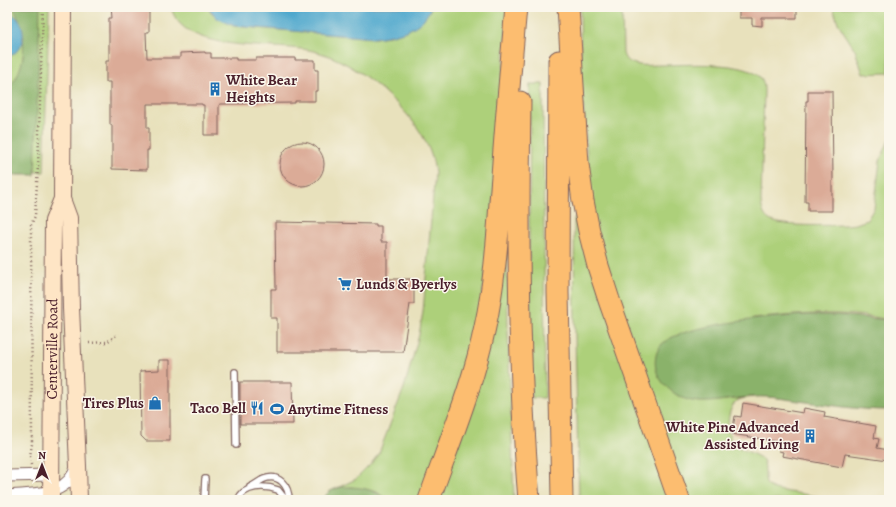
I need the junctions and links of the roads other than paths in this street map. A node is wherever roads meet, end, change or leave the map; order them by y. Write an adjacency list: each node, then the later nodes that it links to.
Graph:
1 (64, 7): 6 (main road, Centerville Road)
2 (516, 7): 21 (highway)
3 (522, 7): 22 (highway)
4 (560, 7): 23 (highway)
5 (568, 7): 24 (highway)
6 (62, 199): 9 (main road, Centerville Road); 10 (main road, Centerville Road)
7 (235, 372): 8 (lane)
8 (236, 446)
9 (78, 457): 15 (street); 16 (main road, Centerville Road)
10 (51, 475): 11 (street); 15 (main road, Centerville Road)
11 (7, 476)
12 (205, 479): 17 (lane)
13 (248, 489): 18 (lane); 19 (lane); 20 (lane)
14 (7, 496): 15 (street)
15 (51, 496)
16 (79, 500)
17 (204, 500)
18 (238, 500)
19 (286, 500)
20 (289, 500)
21 (430, 500)
22 (529, 500)
23 (562, 500)
24 (679, 500)

